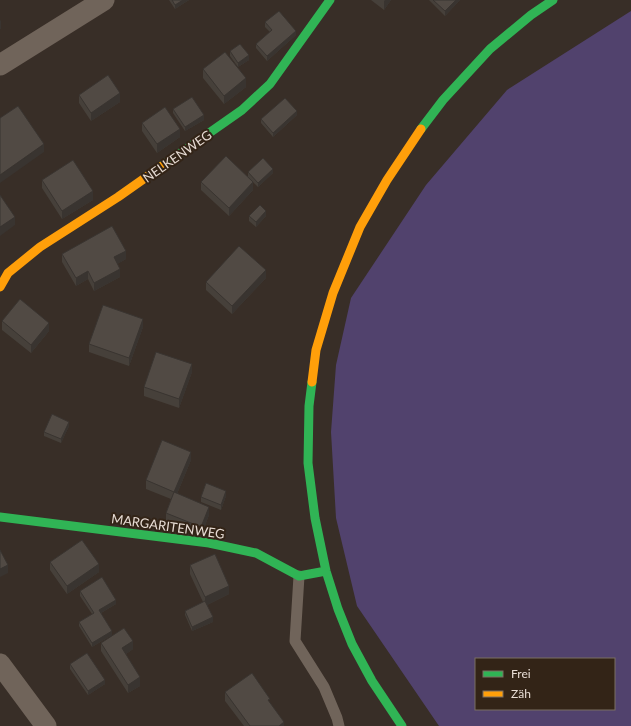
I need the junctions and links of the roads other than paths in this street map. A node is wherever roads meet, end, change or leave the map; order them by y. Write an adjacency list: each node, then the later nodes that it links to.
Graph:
1 (104, 0): 4 (street)
2 (330, 0): 5 (main road, NELKENWEG)
3 (553, 0): 8 (main road)
4 (0, 65)
5 (4, 274): 6 (main road, NELKENWEG)
6 (0, 287)
7 (0, 517): 9 (main road, MARGARITENWEG)
8 (326, 571): 9 (main road); 13 (main road)
9 (299, 576): 12 (lane)
10 (0, 664): 11 (street)
11 (46, 726)
12 (339, 726)
13 (402, 726)

